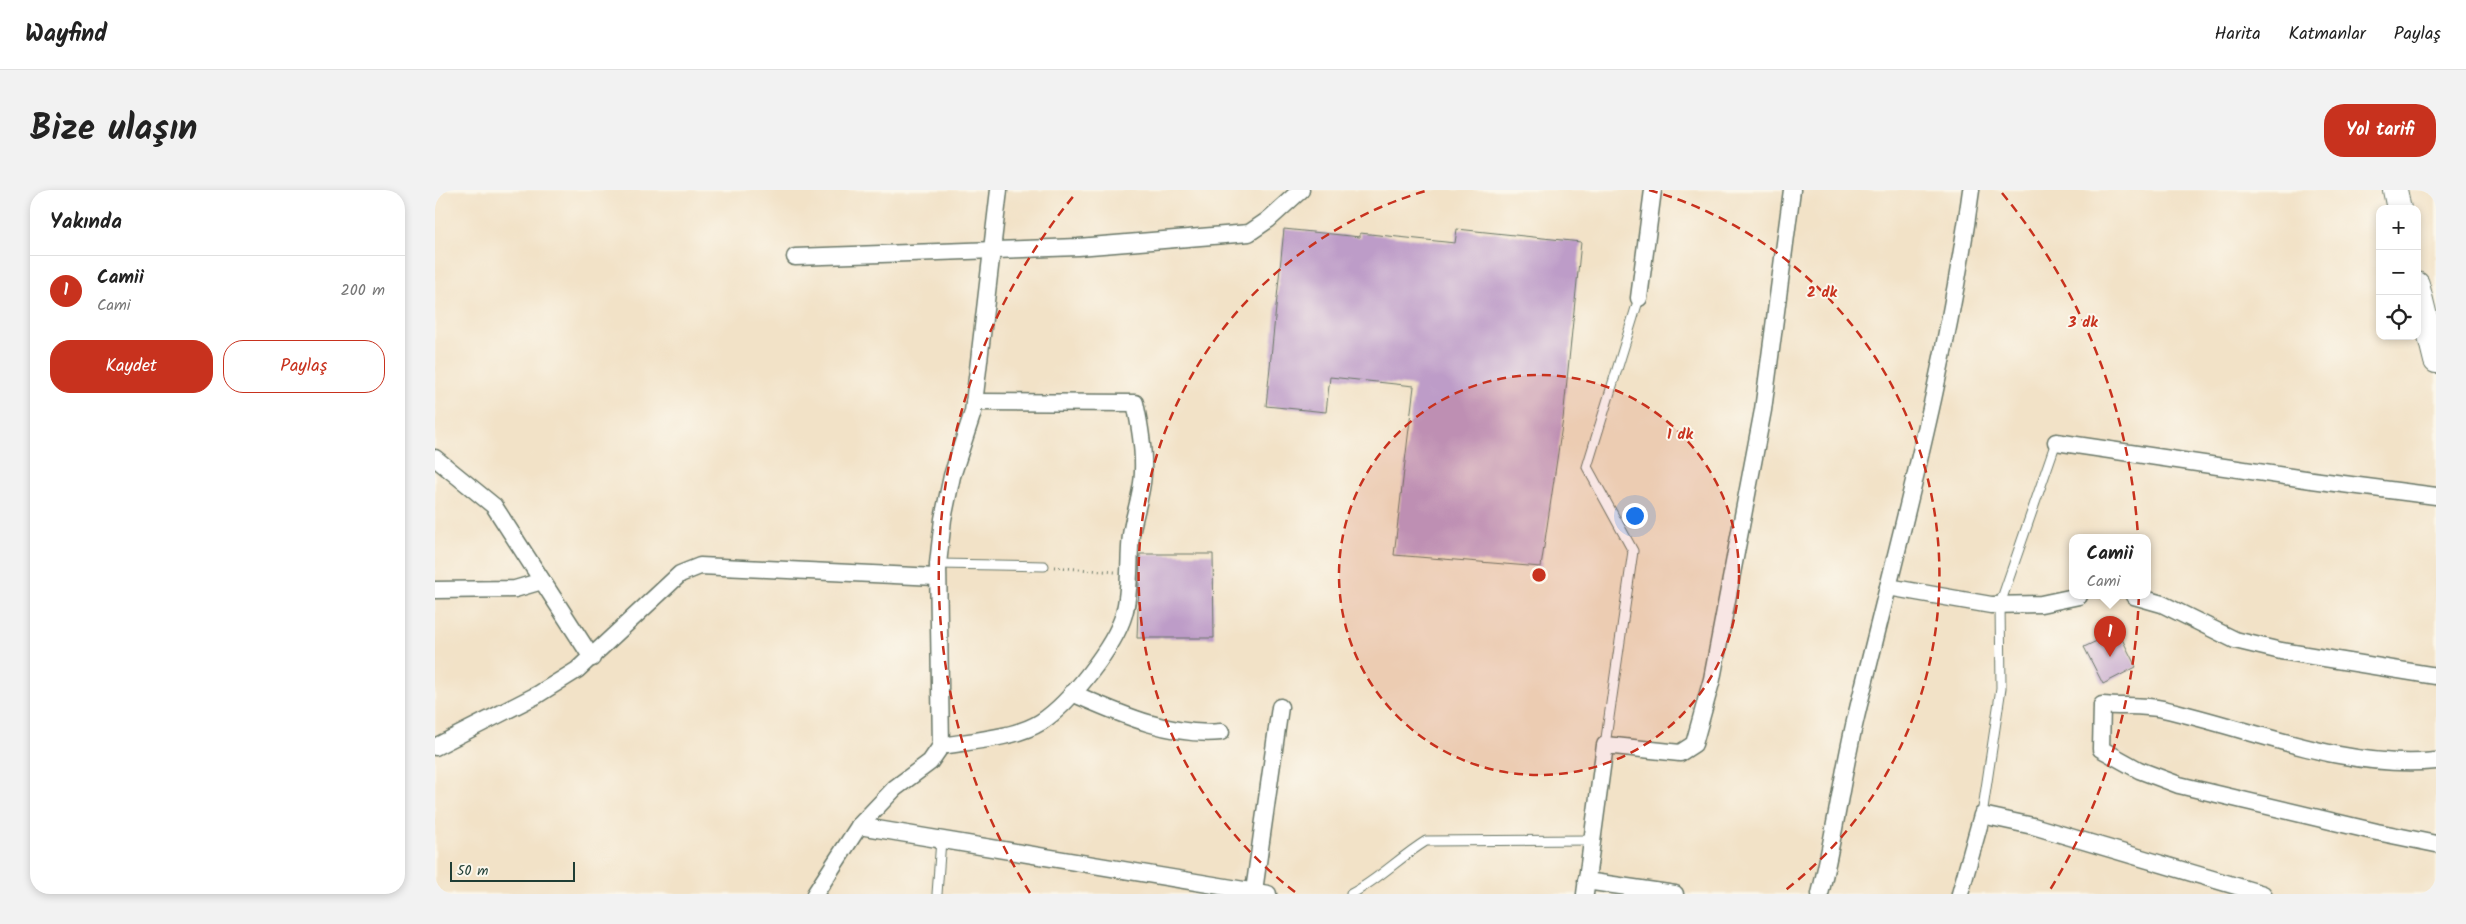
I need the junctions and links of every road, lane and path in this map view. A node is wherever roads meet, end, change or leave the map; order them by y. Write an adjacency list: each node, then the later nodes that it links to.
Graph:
1 (999, 190): 8 (street)
2 (1301, 190): 8 (street)
3 (1653, 190): 11 (street)
4 (1792, 190): 31 (street)
5 (1971, 190): 21 (street)
6 (2395, 190): 7 (main road)
7 (2398, 205)
8 (993, 251): 9 (street); 13 (street)
9 (795, 257)
10 (2420, 295): 12 (main road)
11 (1639, 298): 31 (lane)
12 (2436, 362)
13 (974, 402): 18 (street); 19 (street)
14 (2055, 442): 16 (street); 25 (lane)
15 (435, 458): 20 (street)
16 (2436, 496)
17 (1044, 566): 18 (lane); 19 (path)
18 (937, 570): 26 (street); 32 (street)
19 (1128, 573): 28 (street)
20 (542, 581): 22 (street); 26 (street)
21 (1888, 587): 25 (street); 46 (street)
22 (435, 590)
23 (2069, 598): 25 (street)
24 (2144, 599): 27 (street)
25 (2000, 604): 35 (lane)
26 (591, 658): 33 (street)
27 (2436, 676)
28 (1072, 693): 30 (street); 32 (street)
29 (1281, 707): 41 (street)
30 (1221, 732)
31 (1605, 745): 38 (street)
32 (941, 746): 36 (street)
33 (435, 747)
34 (2436, 761): 39 (street)
35 (1982, 815): 47 (street); 48 (street)
36 (859, 826): 37 (street); 42 (street)
37 (941, 840): 41 (street); 43 (lane)
38 (1591, 840): 40 (street); 44 (lane)
39 (2436, 844)
40 (1585, 888): 45 (street)
41 (1261, 893)
42 (815, 894)
43 (937, 894)
44 (1351, 894)
45 (1675, 894)
46 (1819, 894)
47 (1960, 894)
48 (2263, 894)

